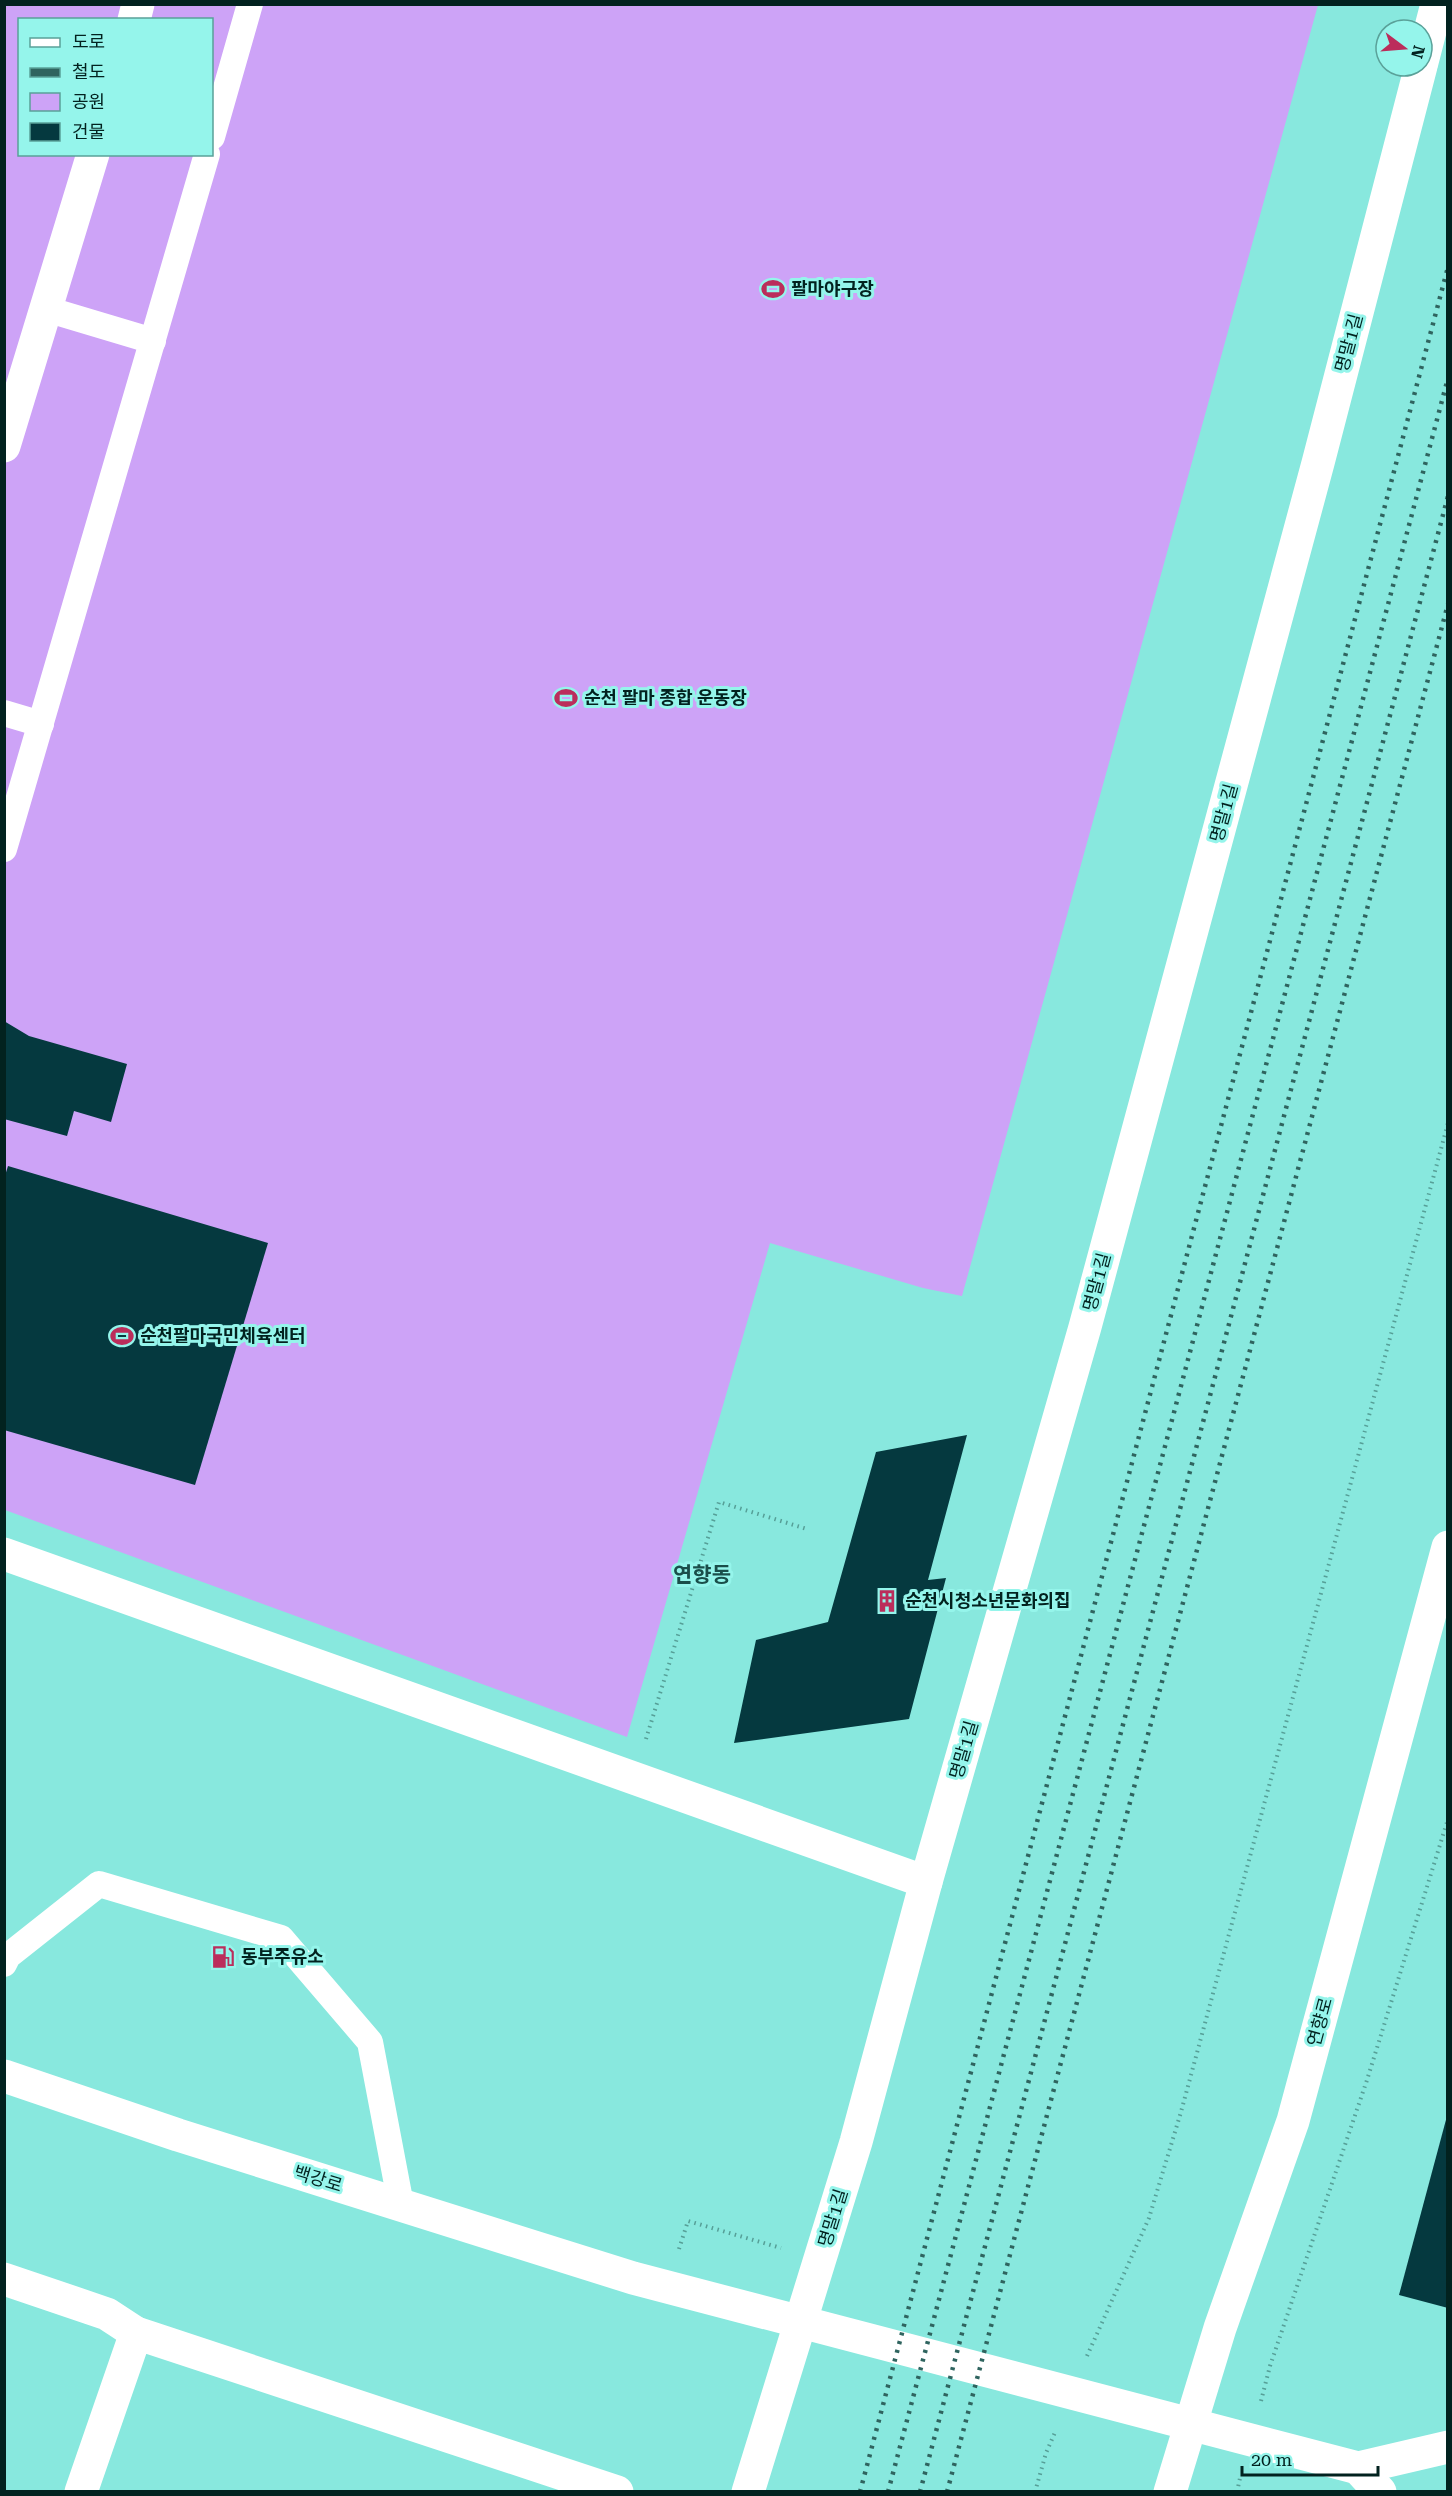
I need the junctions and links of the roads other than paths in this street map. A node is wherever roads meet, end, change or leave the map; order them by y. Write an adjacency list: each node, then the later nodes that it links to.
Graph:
1 (250, 4): 3 (lane)
2 (1418, 78): 14 (street, 명말1길)
3 (213, 134)
4 (92, 156): 6 (street)
5 (206, 156): 7 (lane)
6 (45, 309): 7 (lane); 8 (street)
7 (153, 341): 10 (lane)
8 (4, 446)
9 (4, 713): 10 (lane)
10 (41, 724): 11 (lane)
11 (4, 849)
12 (1448, 1546): 25 (street, 연향로)
13 (4, 1554): 14 (street)
14 (926, 1882): 24 (street, 명말1길)
15 (4, 1964): 17 (lane)
16 (4, 2076): 17 (street, 백강로)
17 (401, 2205): 21 (street, 백강로)
18 (4, 2278): 19 (street)
19 (136, 2333): 22 (street); 23 (street)
20 (1448, 2447): 21 (street)
21 (1358, 2468): 26 (street)
22 (81, 2492)
23 (617, 2492)
24 (748, 2492)
25 (1170, 2492)
26 (1380, 2492)

